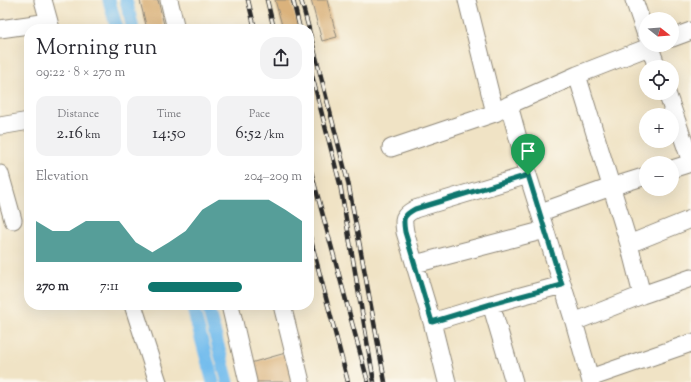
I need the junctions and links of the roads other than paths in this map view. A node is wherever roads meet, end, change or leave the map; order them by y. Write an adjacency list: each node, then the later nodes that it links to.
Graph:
1 (43, 0): 6 (street)
2 (169, 0): 7 (street)
3 (467, 0): 15 (street)
4 (634, 0): 5 (street)
5 (639, 13)
6 (42, 24)
7 (175, 24)
8 (24, 27): 9 (street)
9 (0, 29)
10 (691, 31): 11 (street)
11 (679, 35)
12 (639, 48): 13 (street)
13 (577, 75): 15 (street); 24 (street)
14 (669, 100): 19 (street)
15 (502, 109): 18 (street); 22 (street)
16 (24, 124): 17 (street)
17 (0, 126)
18 (391, 148)
19 (691, 162): 20 (street)
20 (679, 166)
21 (0, 174): 26 (street)
22 (528, 175): 25 (street); 30 (street)
23 (639, 178): 24 (street)
24 (611, 187): 25 (street); 29 (street)
25 (541, 212): 28 (street)
26 (13, 220)
27 (691, 220): 29 (street)
28 (545, 230): 30 (street); 32 (street)
29 (629, 244): 33 (street)
30 (415, 264): 39 (street)
31 (691, 278): 33 (street)
32 (562, 285): 34 (street); 40 (street)
33 (642, 295): 40 (street)
34 (491, 304): 39 (street); 48 (street)
35 (135, 310): 43 (street)
36 (231, 310): 44 (street)
37 (283, 310): 45 (street)
38 (295, 310): 46 (street)
39 (432, 322): 47 (street)
40 (574, 322): 42 (street)
41 (691, 343): 42 (street)
42 (590, 380)
43 (158, 382)
44 (248, 382)
45 (301, 382)
46 (313, 382)
47 (448, 382)
48 (514, 382)

